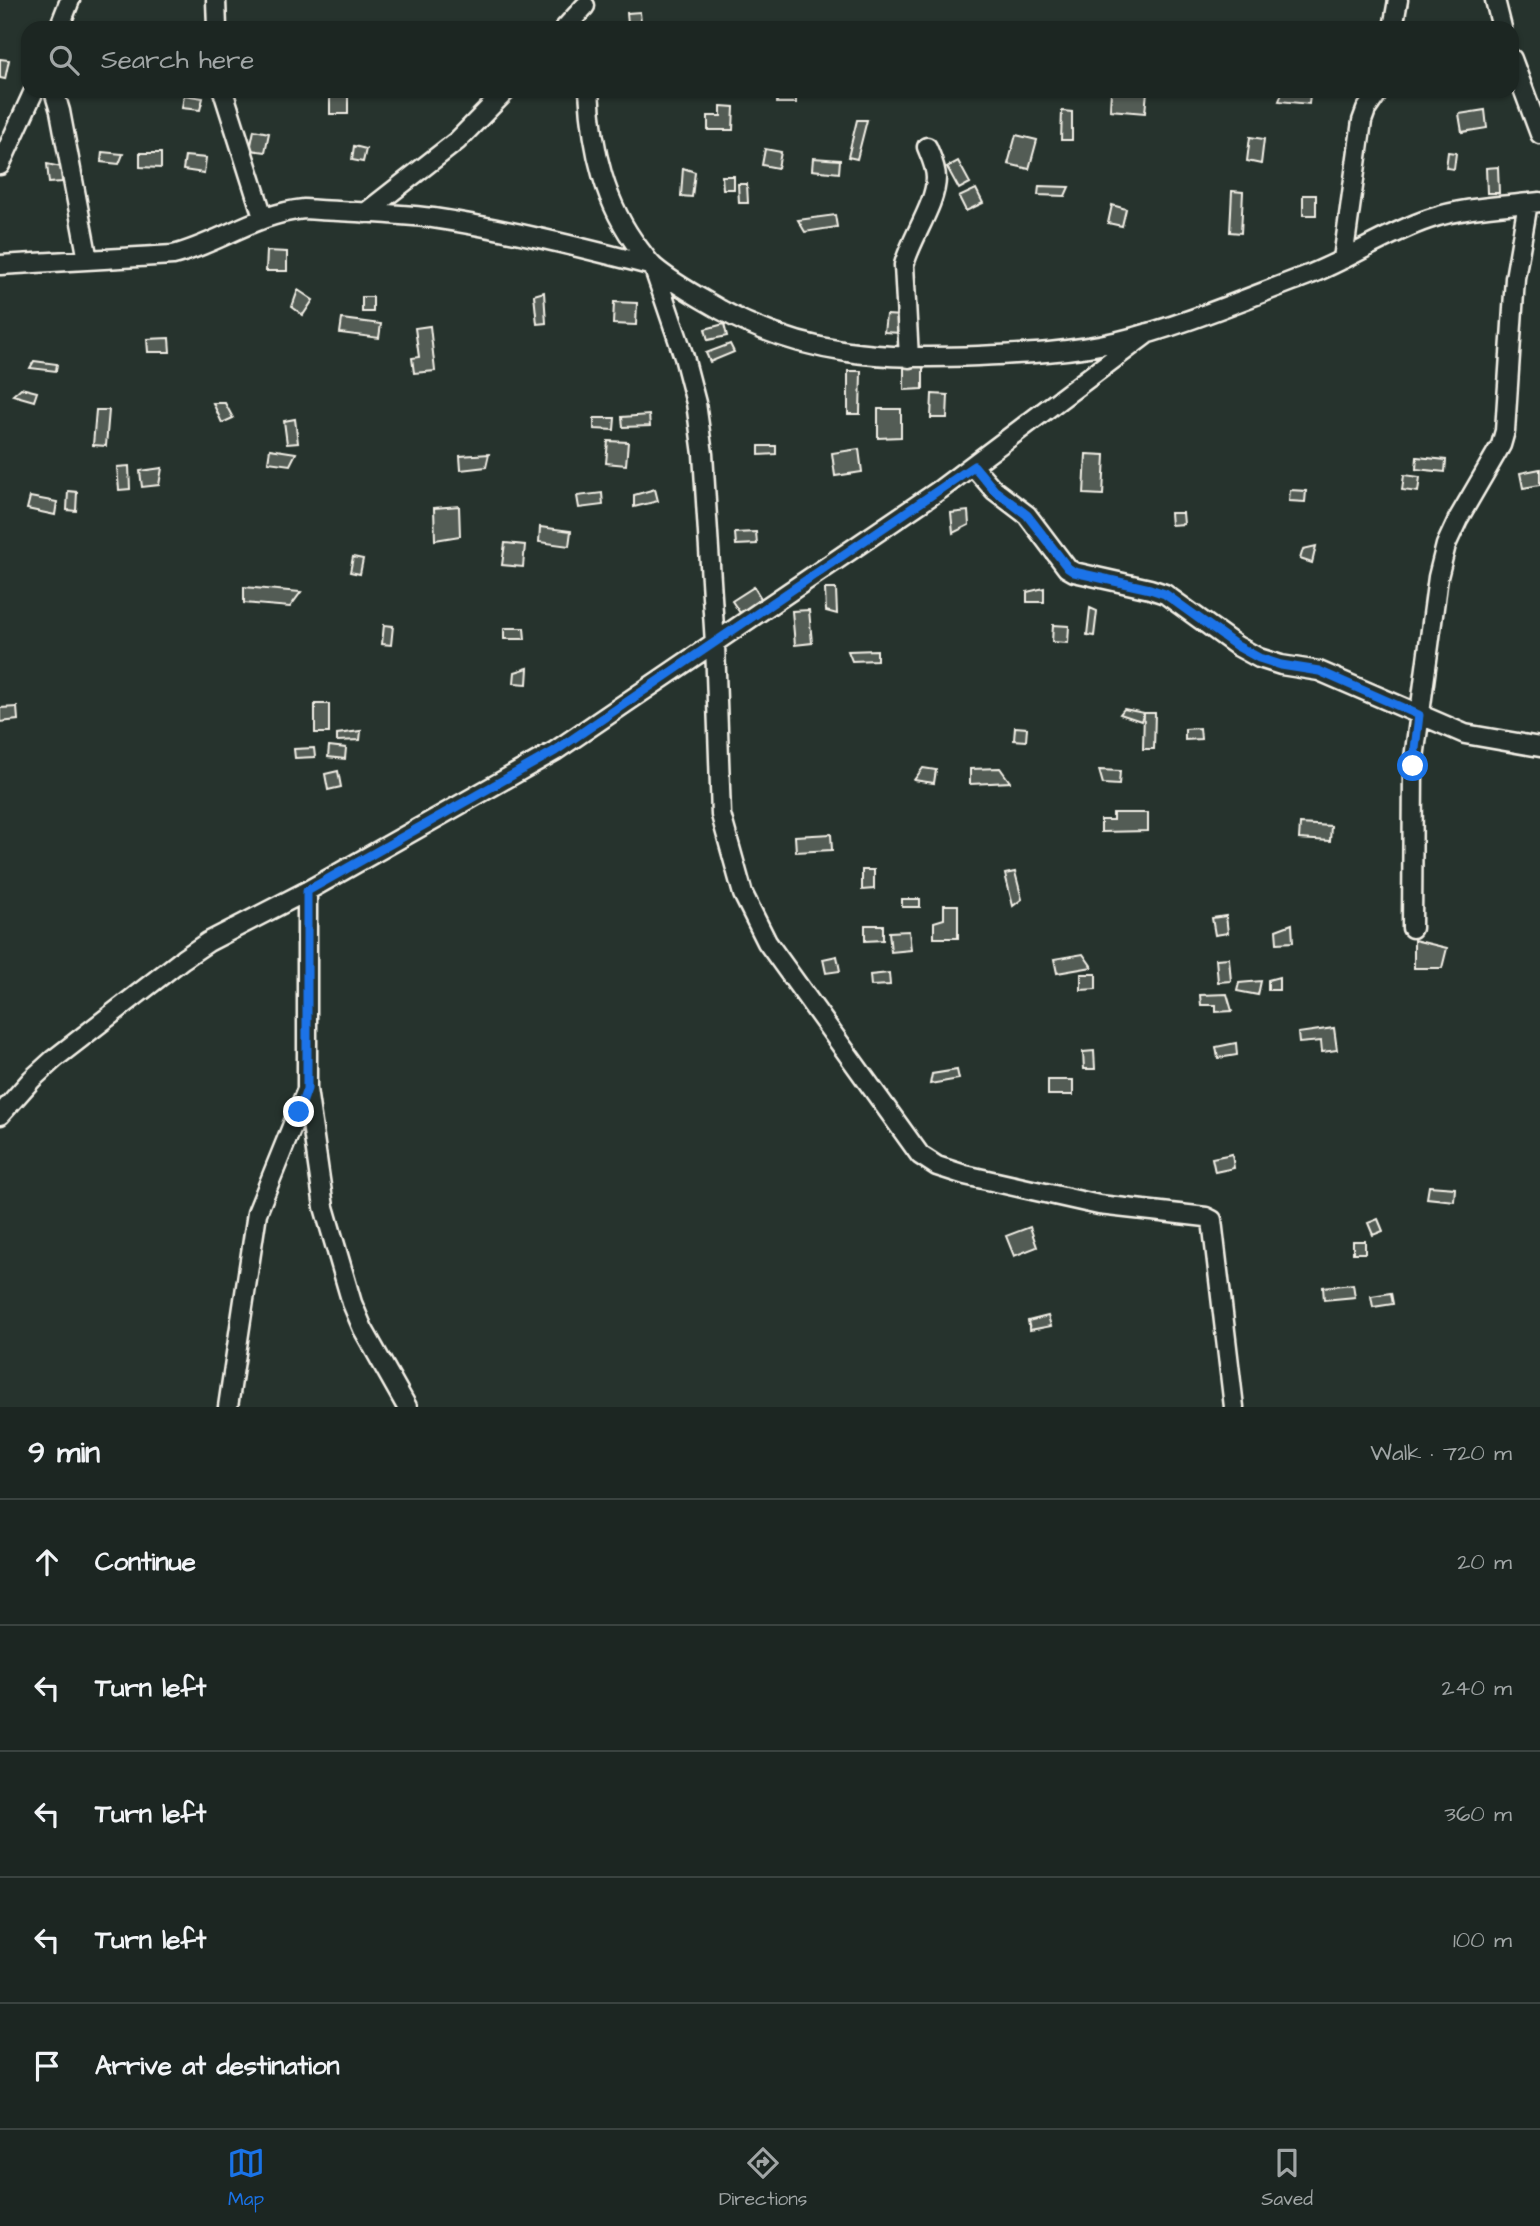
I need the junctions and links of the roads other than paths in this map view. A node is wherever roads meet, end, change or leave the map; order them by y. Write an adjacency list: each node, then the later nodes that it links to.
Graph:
1 (70, 0): 6 (street)
2 (216, 0): 7 (street)
3 (1398, 0): 10 (street)
4 (1495, 0): 11 (street)
5 (585, 3): 8 (street); 9 (street)
6 (62, 21)
7 (217, 21)
8 (571, 21)
9 (586, 21)
10 (1394, 21)
11 (1500, 21)
12 (1519, 78): 19 (street)
13 (31, 98): 21 (street)
14 (56, 98): 26 (street)
15 (225, 98): 24 (street)
16 (499, 98): 23 (street)
17 (591, 98): 28 (street)
18 (1375, 98): 25 (street)
19 (1540, 134)
20 (927, 147): 30 (street)
21 (0, 165)
22 (1534, 203): 25 (street); 33 (street)
23 (365, 214): 24 (street); 28 (street)
24 (263, 217): 26 (street)
25 (1343, 259): 29 (street)
26 (88, 260): 27 (street)
27 (0, 265)
28 (653, 266): 30 (street); 32 (street)
29 (1149, 333): 30 (street); 31 (street)
30 (909, 358)
31 (974, 466): 32 (street); 33 (street)
32 (715, 644): 35 (street); 41 (street)
33 (1419, 715): 34 (street); 36 (street)
34 (1540, 747)
35 (307, 891): 37 (street); 38 (street)
36 (1412, 928)
37 (307, 1089): 39 (street); 40 (street)
38 (0, 1115)
39 (228, 1407)
40 (407, 1407)
41 (1234, 1407)

